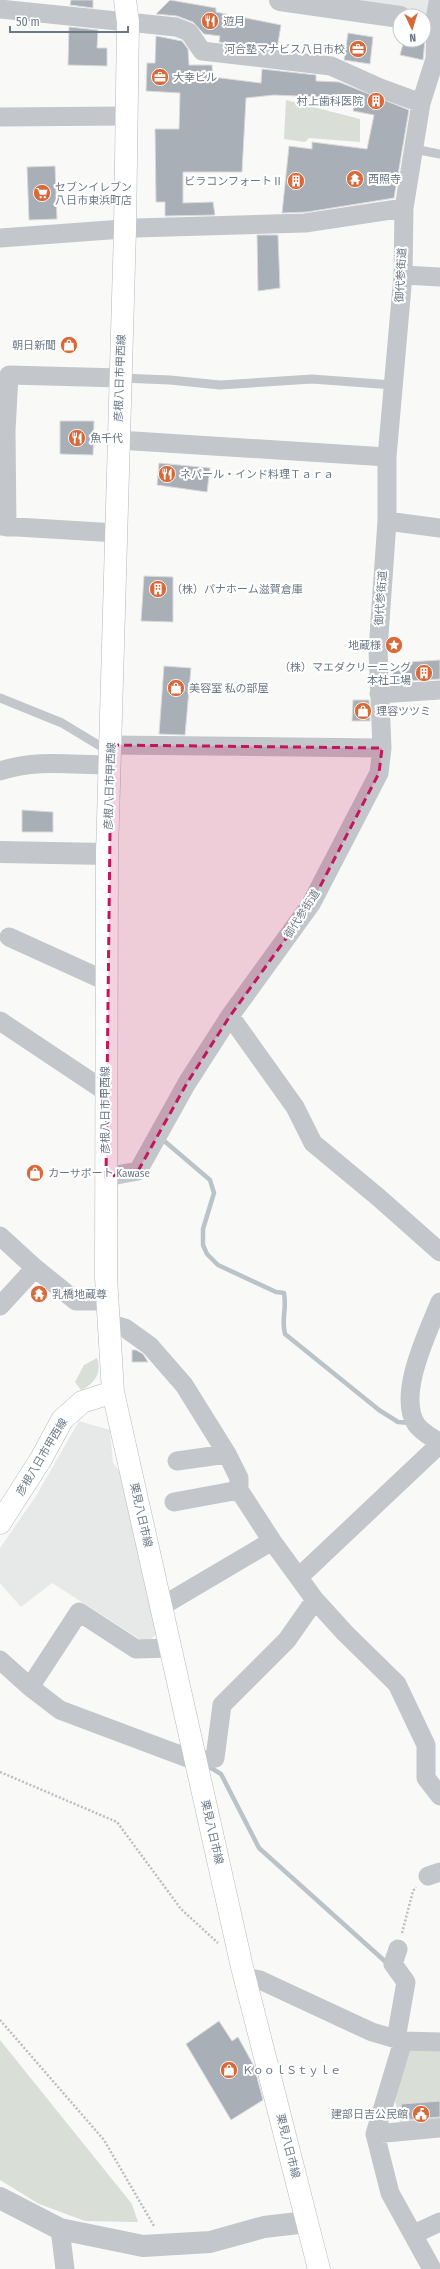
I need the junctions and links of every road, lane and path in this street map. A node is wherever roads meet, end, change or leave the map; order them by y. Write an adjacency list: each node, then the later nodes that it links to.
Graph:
1 (125, 0): 7 (main road, 彦根八日市甲西線)
2 (280, 0): 5 (street)
3 (440, 0): 6 (street, 御代参街道)
4 (0, 9): 7 (street)
5 (392, 16)
6 (433, 21): 8 (street, 御代参街道)
7 (128, 22): 8 (street); 9 (main road, 彦根八日市甲西線)
8 (429, 96): 11 (street, 御代参街道)
9 (126, 116): 10 (street); 14 (main road, 彦根八日市甲西線)
10 (0, 117)
11 (414, 149): 12 (lane); 13 (street, 御代参街道)
12 (440, 154)
13 (404, 208): 14 (street); 16 (street, 御代参街道)
14 (125, 229): 15 (street); 18 (main road, 彦根八日市甲西線)
15 (0, 238)
16 (403, 275): 17 (street); 19 (street, 御代参街道)
17 (440, 277)
18 (121, 378): 19 (lane); 20 (street); 21 (main road, 彦根八日市甲西線)
19 (394, 385): 22 (street, 御代参街道)
20 (3, 430): 24 (street)
21 (118, 440): 22 (street); 26 (main road, 彦根八日市甲西線)
22 (387, 457): 23 (street, 御代参街道)
23 (387, 521): 25 (street); 28 (street, 御代参街道)
24 (3, 527): 26 (street)
25 (440, 528)
26 (117, 533): 31 (main road, 彦根八日市甲西線)
27 (440, 690): 28 (street)
28 (379, 694): 30 (street, 御代参街道)
29 (0, 698): 31 (lane)
30 (382, 748): 31 (street); 37 (street, 御代参街道)
31 (111, 755): 32 (street); 34 (main road, 彦根八日市甲西線)
32 (0, 772)
33 (0, 852): 34 (street)
34 (107, 854): 36 (main road, 彦根八日市甲西線)
35 (9, 937): 36 (street)
36 (106, 981): 39 (main road, 彦根八日市甲西線)
37 (230, 1016): 40 (street, 御代参街道); 42 (street)
38 (0, 1021): 39 (street)
39 (105, 1090): 40 (main road, 彦根八日市甲西線)
40 (106, 1177): 44 (main road, 彦根八日市甲西線)
41 (0, 1236): 43 (street)
42 (440, 1252)
43 (34, 1268): 44 (street); 46 (street)
44 (107, 1301): 47 (main road, 彦根八日市甲西線)
45 (440, 1302): 49 (street)
46 (0, 1306)
47 (108, 1323): 48 (main road, 彦根八日市甲西線); 50 (street)
48 (113, 1392): 54 (main road, 彦根八日市甲西線); 58 (main road, 栗見八日市線)
49 (440, 1444): 56 (street)
50 (227, 1454): 51 (street); 52 (street)
51 (177, 1461)
52 (239, 1490): 53 (street); 55 (street)
53 (174, 1502)
54 (0, 1523)
55 (272, 1541): 56 (street); 58 (street)
56 (299, 1577): 57 (street)
57 (315, 1600): 62 (street); 64 (street)
58 (162, 1606): 59 (main road, 栗見八日市線)
59 (171, 1648): 61 (street); 62 (main road, 栗見八日市線)
60 (0, 1660): 61 (street)
61 (30, 1687): 62 (street)
62 (196, 1761): 68 (main road, 栗見八日市線)
63 (0, 1772): 66 (path)
64 (440, 1796)
65 (434, 1874): 67 (path)
66 (220, 1946)
67 (398, 1949): 70 (street)
68 (246, 1977): 70 (street); 75 (main road, 栗見八日市線)
69 (0, 2020): 79 (path)
70 (399, 2040): 71 (street); 73 (street)
71 (440, 2042)
72 (440, 2128): 73 (street)
73 (375, 2134): 78 (street)
74 (0, 2198): 77 (street)
75 (307, 2222): 79 (street); 81 (main road, 栗見八日市線)
76 (440, 2222): 78 (street)
77 (60, 2229): 79 (street); 80 (street)
78 (414, 2234): 82 (street)
79 (164, 2244)
80 (65, 2269)
81 (319, 2269)
82 (432, 2269)

